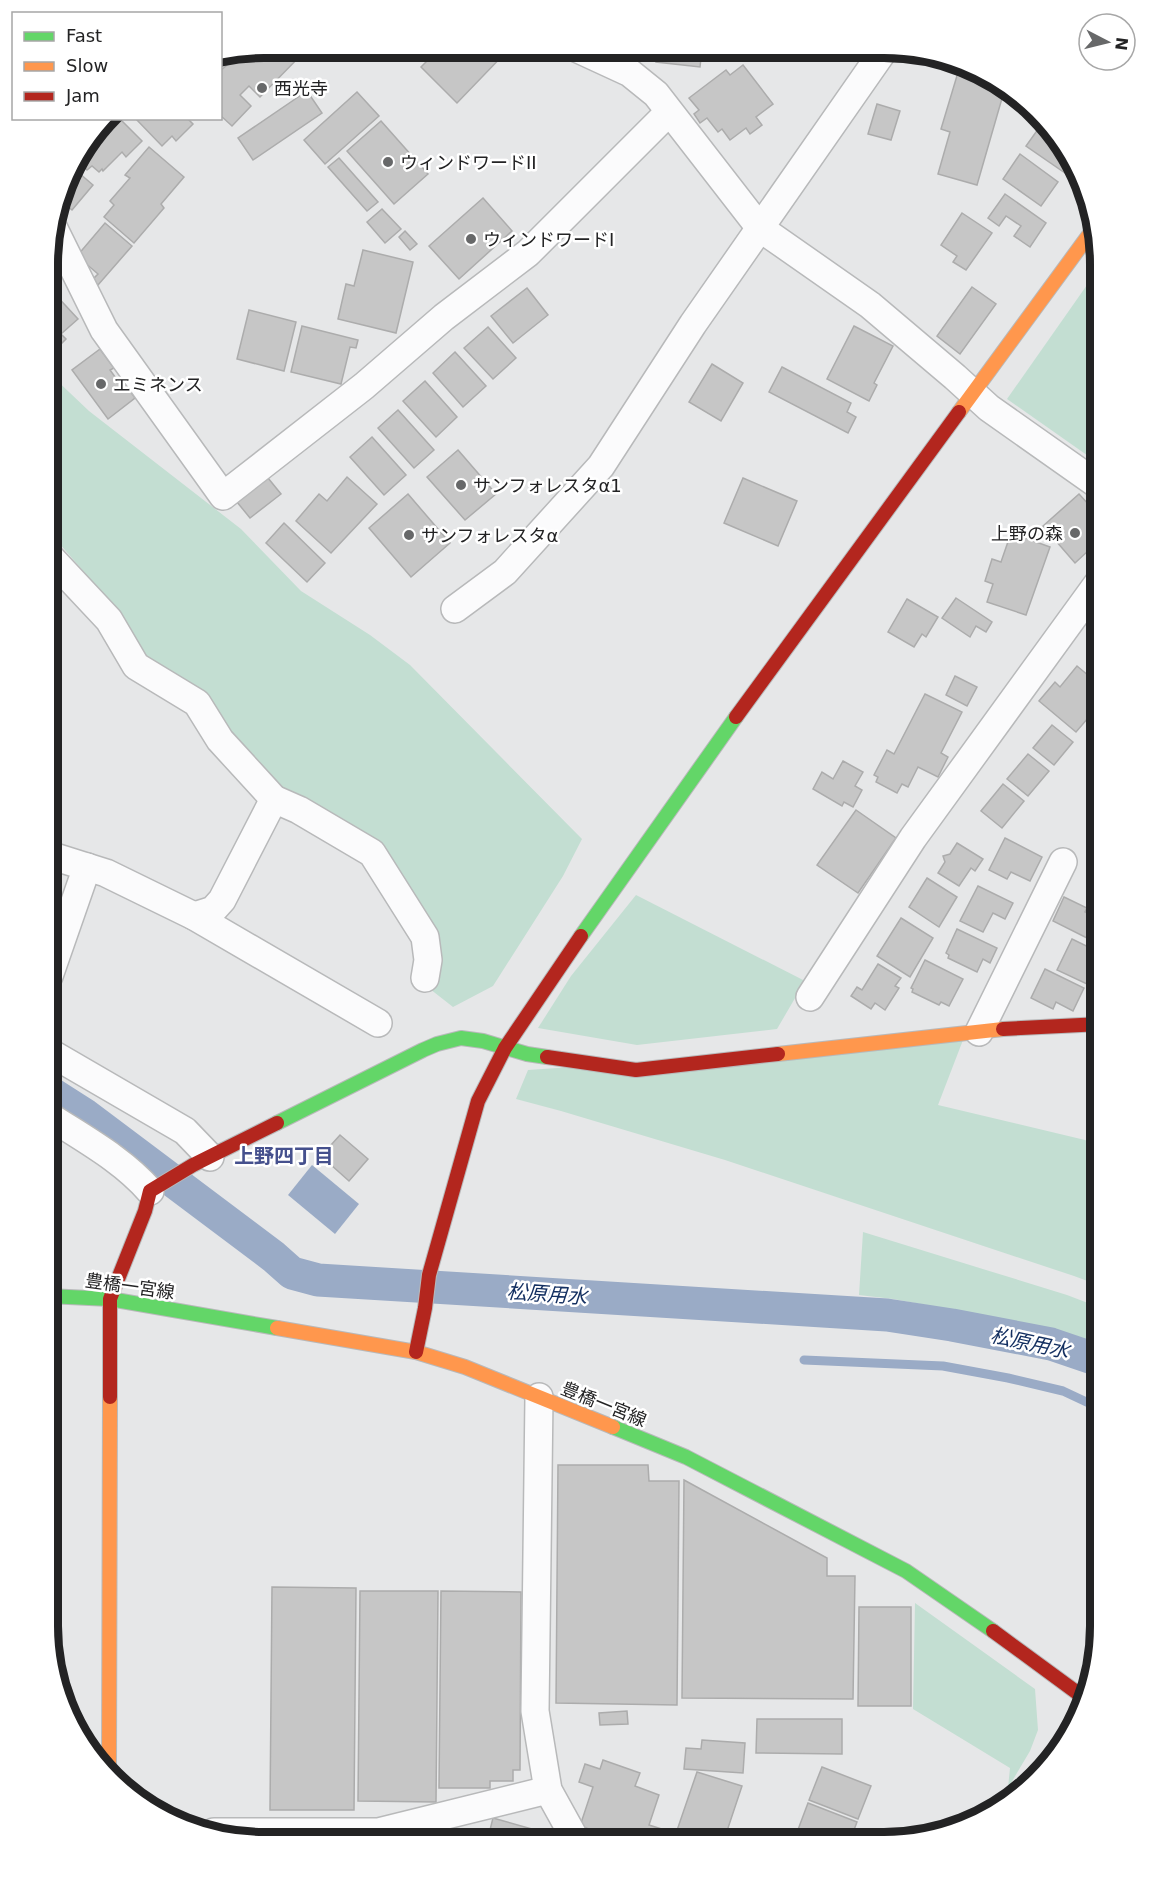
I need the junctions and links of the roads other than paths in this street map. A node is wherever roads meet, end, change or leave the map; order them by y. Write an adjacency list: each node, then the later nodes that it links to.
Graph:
1 (598, 58): 3 (street)
2 (878, 58): 4 (street)
3 (669, 112): 4 (street); 6 (street)
4 (760, 228): 7 (street); 11 (street)
5 (1088, 236): 7 (street)
6 (60, 241)
7 (972, 393): 8 (street); 23 (street)
8 (1090, 479)
9 (58, 565): 12 (street)
10 (1090, 594): 19 (street)
11 (455, 609)
12 (274, 799): 16 (street); 18 (street)
13 (58, 858): 15 (street)
14 (1063, 862): 22 (street)
15 (87, 867): 16 (street); 17 (street)
16 (194, 916): 20 (street)
17 (58, 950)
18 (425, 978)
19 (810, 998)
20 (378, 1023)
21 (1090, 1025): 22 (street)
22 (979, 1032): 23 (street)
23 (505, 1048): 26 (street); 30 (street)
24 (58, 1057): 26 (street)
25 (58, 1122): 27 (street)
26 (201, 1161): 27 (street)
27 (158, 1185): 29 (street)
28 (58, 1296): 29 (street, 豊橋一宮線)
29 (110, 1299): 30 (street, 豊橋一宮線); 33 (street)
30 (416, 1352): 31 (street, 豊橋一宮線)
31 (539, 1397): 32 (street, 豊橋一宮線); 34 (street)
32 (1079, 1694)
33 (109, 1761)
34 (548, 1790): 36 (street); 38 (street)
35 (265, 1832): 37 (street)
36 (378, 1832)
37 (378, 1832)
38 (572, 1832)

